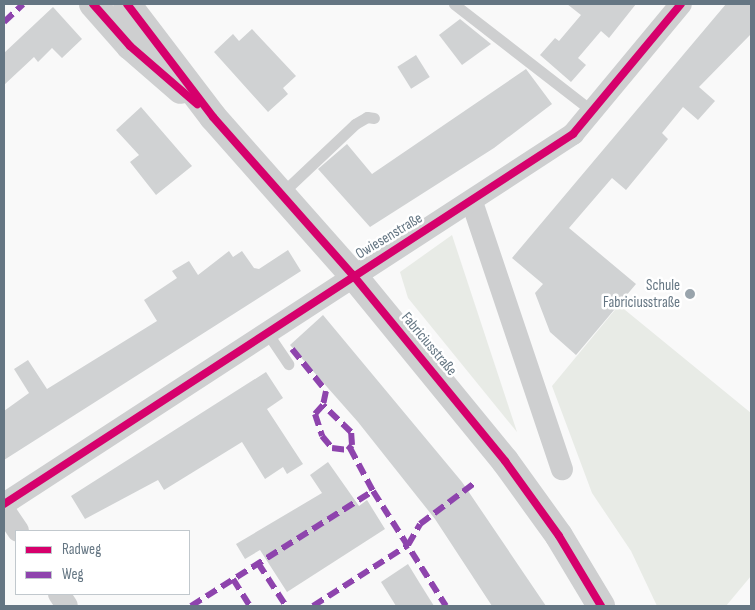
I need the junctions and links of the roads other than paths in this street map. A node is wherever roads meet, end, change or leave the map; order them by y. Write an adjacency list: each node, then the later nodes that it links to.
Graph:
1 (93, 4): 6 (street, Fabriciusstraße)
2 (127, 4): 6 (street, Fabriciusstraße)
3 (454, 4): 5 (lane)
4 (681, 4): 5 (street, Owiesenstraße)
5 (592, 111): 9 (street, Owiesenstraße)
6 (212, 117): 8 (street, Fabriciusstraße)
7 (374, 118): 8 (lane)
8 (281, 194): 10 (street, Fabriciusstraße)
9 (472, 202): 10 (street, Owiesenstraße); 13 (street)
10 (352, 274): 11 (street, Owiesenstraße); 19 (street, Fabriciusstraße)
11 (266, 331): 12 (lane); 14 (street, Owiesenstraße)
12 (288, 364)
13 (562, 469)
14 (4, 504)
15 (4, 510): 16 (street)
16 (17, 530)
17 (60, 595): 18 (street)
18 (67, 606)
19 (601, 606)

